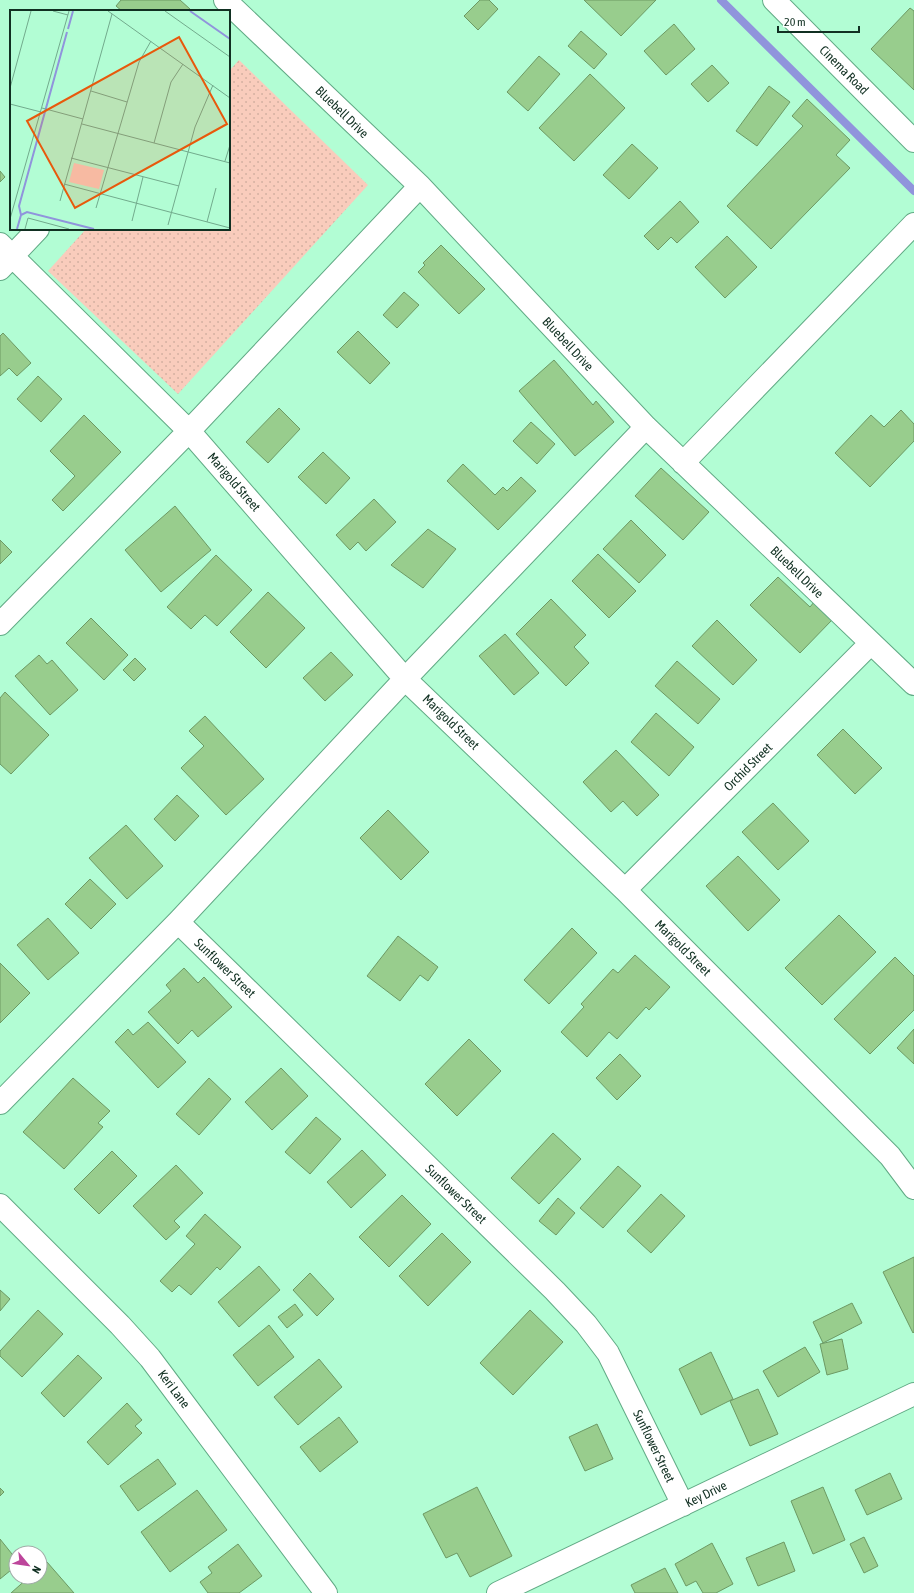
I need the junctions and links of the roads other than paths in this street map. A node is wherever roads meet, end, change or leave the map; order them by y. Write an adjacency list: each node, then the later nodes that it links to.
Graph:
1 (225, 0): 3 (street, Bluebell Drive)
2 (774, 0): 6 (street, Cinema Road)
3 (229, 10)
4 (230, 12): 5 (street, Bluebell Drive)
5 (235, 23): 7 (street, Bluebell Drive)
6 (914, 141)
7 (420, 186): 11 (street, Bluebell Drive); 12 (street)
8 (914, 224): 13 (street)
9 (37, 230): 10 (street)
10 (4, 256): 12 (street, Marigold Street)
11 (646, 427): 13 (street, Bluebell Drive); 16 (street)
12 (189, 431): 14 (street); 16 (street, Marigold Street)
13 (683, 463): 15 (street, Bluebell Drive)
14 (0, 624)
15 (871, 643): 17 (street, Bluebell Drive); 18 (street, Orchid Street)
16 (406, 679): 18 (street, Marigold Street); 19 (street)
17 (914, 684)
18 (624, 890): 21 (street, Marigold Street)
19 (178, 922): 20 (street); 24 (street, Sunflower Street)
20 (0, 1103)
21 (914, 1188)
22 (0, 1205): 25 (street, Keri Lane)
23 (914, 1394): 24 (street, Key Drive)
24 (683, 1505): 26 (street, Key Drive)
25 (326, 1593)
26 (498, 1593)

